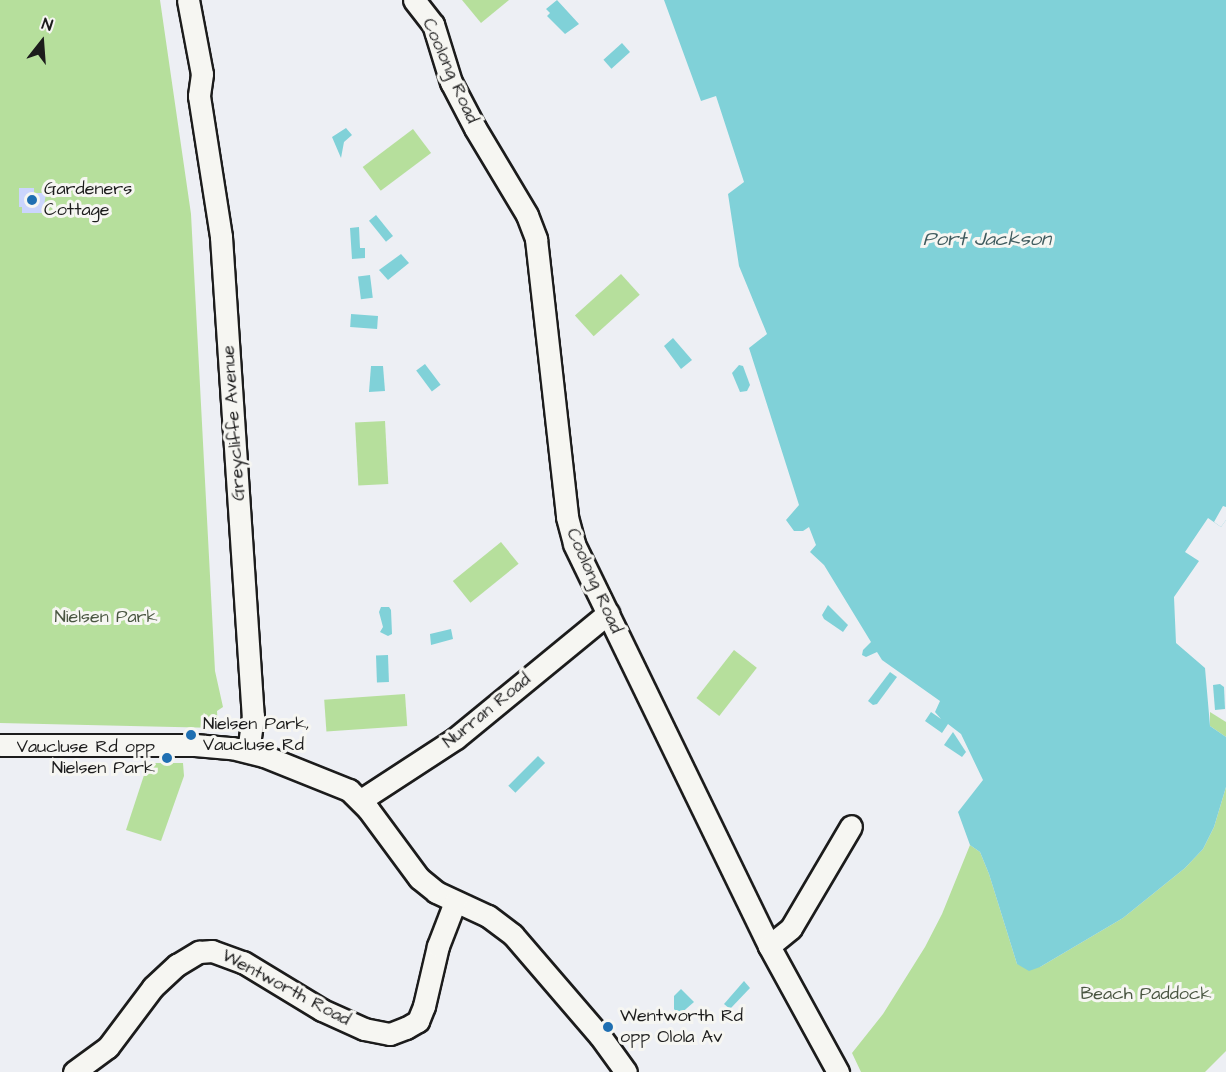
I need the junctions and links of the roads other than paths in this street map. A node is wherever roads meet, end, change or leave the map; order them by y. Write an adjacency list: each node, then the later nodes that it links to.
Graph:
1 (176, 0): 4 (street, Greycliffe Avenue)
2 (188, 0): 4 (street, Greycliffe Avenue)
3 (414, 0): 5 (street, Coolong Road)
4 (199, 96): 7 (street, Greycliffe Avenue)
5 (608, 613): 8 (street, Nurran Road); 11 (street, Coolong Road)
6 (0, 745): 7 (street)
7 (249, 751): 8 (street)
8 (361, 800): 10 (street)
9 (851, 826): 11 (street)
10 (455, 902): 12 (street, Wentworth Road); 13 (street)
11 (769, 946): 14 (street, Coolong Road)
12 (74, 1072)
13 (626, 1072)
14 (838, 1072)

